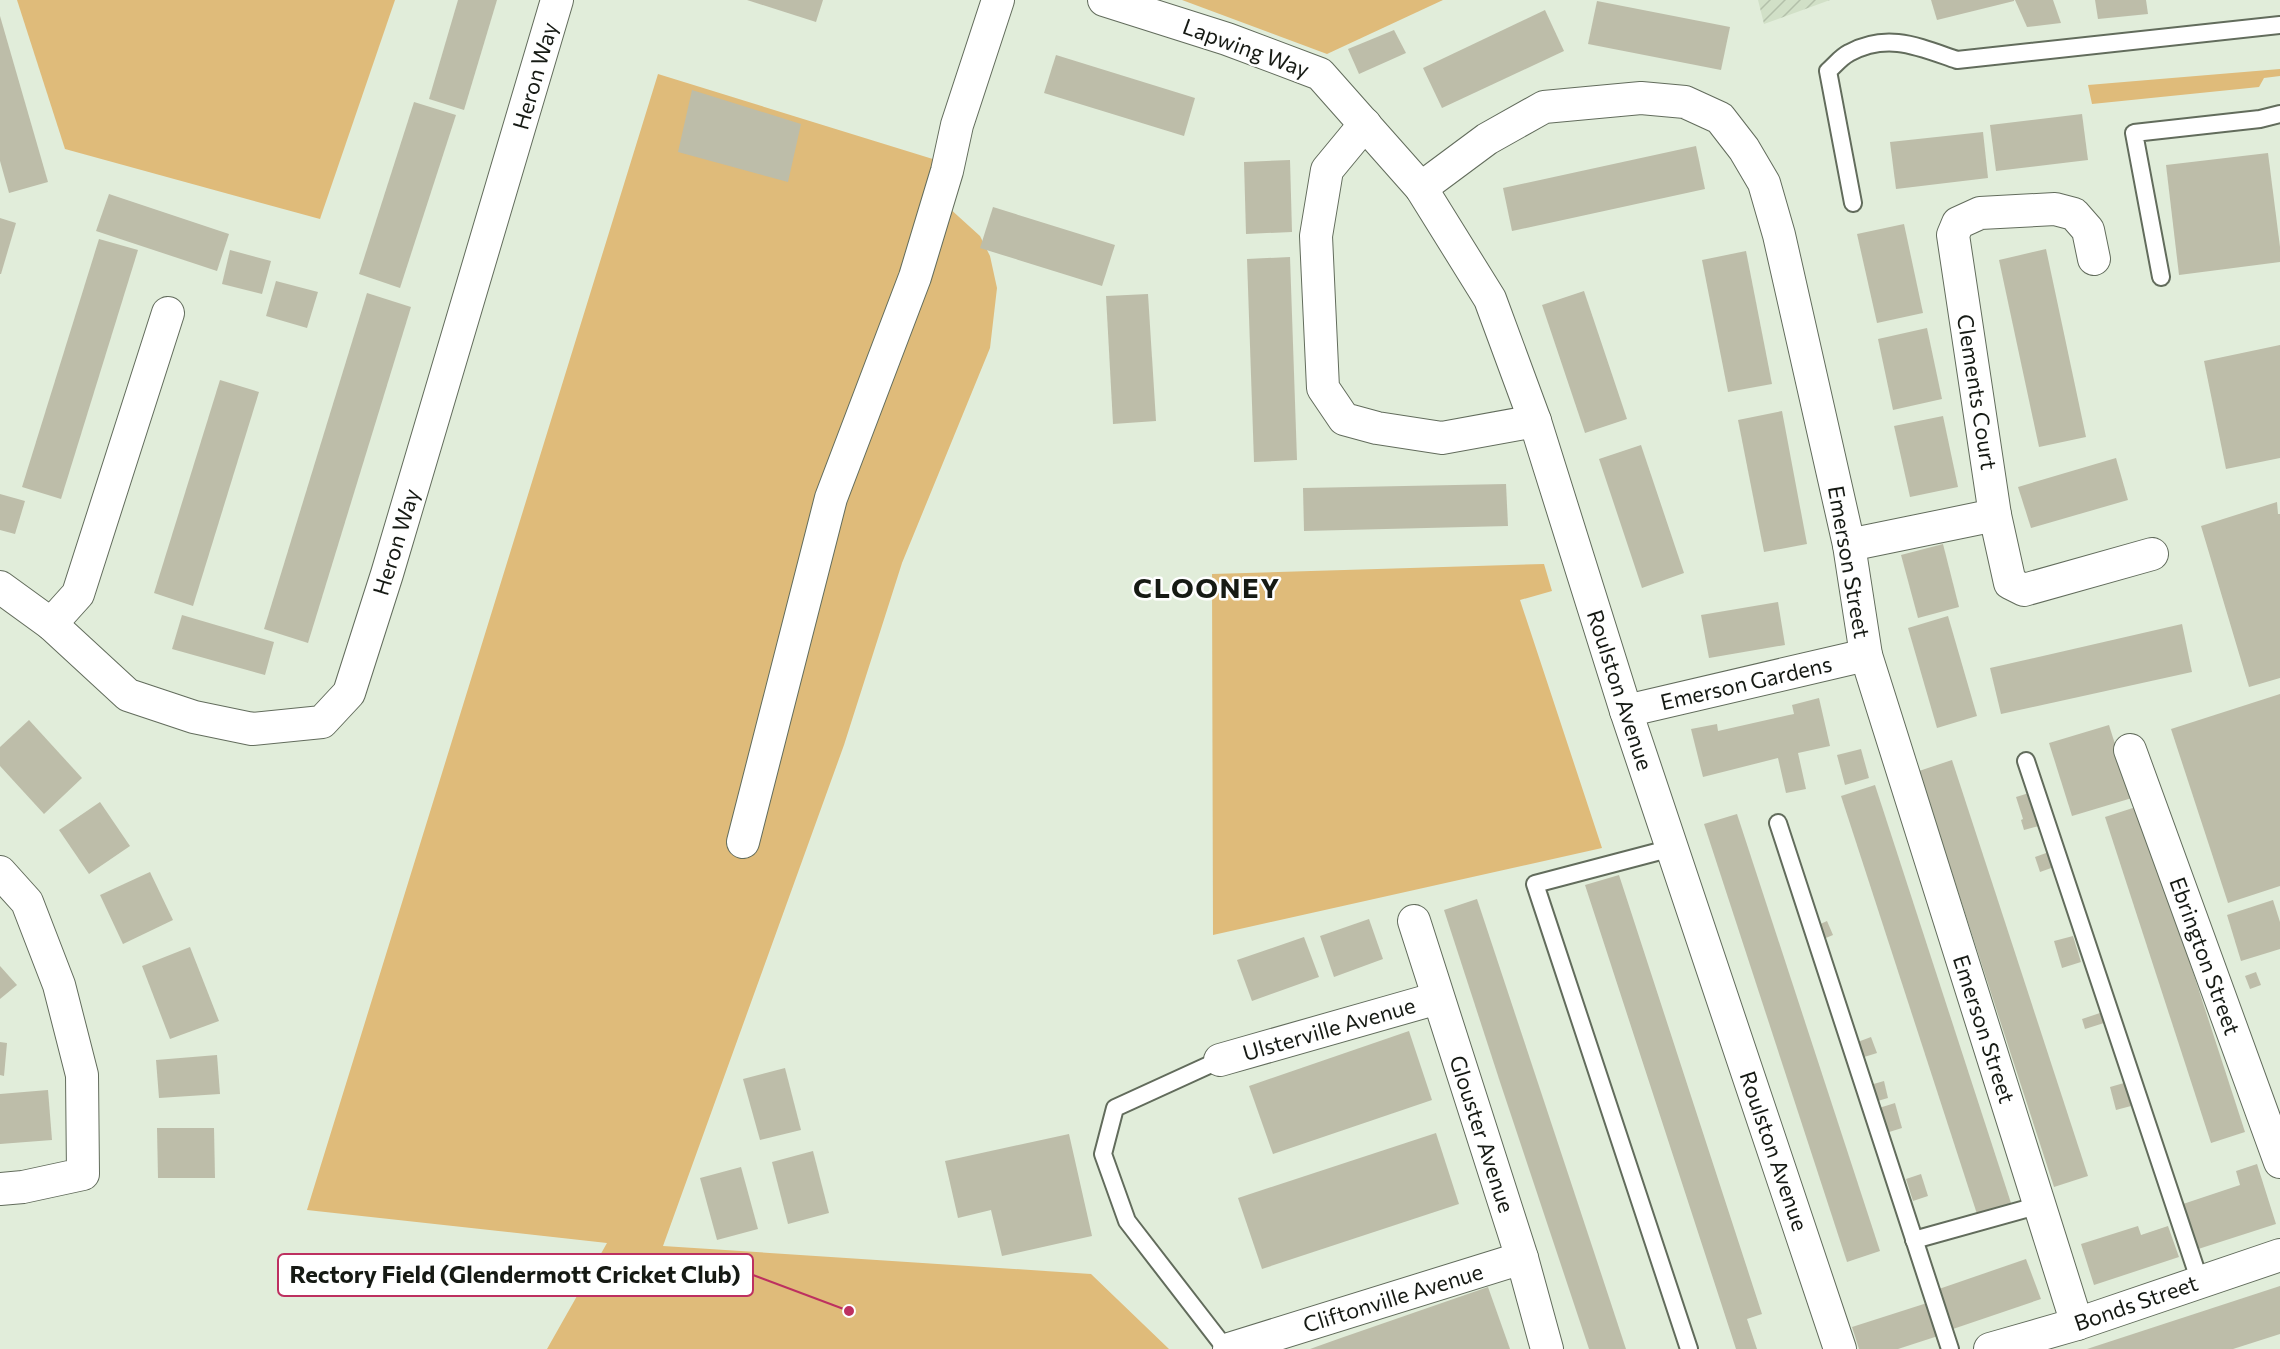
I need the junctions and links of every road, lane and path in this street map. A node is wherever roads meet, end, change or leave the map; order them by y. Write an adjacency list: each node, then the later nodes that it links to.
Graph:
1 (557, 0): 18 (street, Heron Way)
2 (998, 0): 24 (street)
3 (1104, 0): 5 (street, Lapwing Way)
4 (2280, 25): 9 (lane)
5 (1320, 74): 7 (street, Roulston Avenue)
6 (2280, 114): 11 (lane)
7 (1365, 124): 8 (street, Roulston Avenue); 13 (street)
8 (1421, 188): 13 (street, Roulston Avenue); 15 (street, Emerson Street)
9 (1853, 203)
10 (2094, 259): 14 (street, Clements Court)
11 (2161, 278)
12 (168, 313): 18 (street)
13 (1535, 421): 20 (street, Roulston Avenue)
14 (1995, 515): 15 (street); 16 (street, Clements Court)
15 (1849, 545): 19 (street, Emerson Street)
16 (2152, 554)
17 (0, 587): 18 (street, Heron Way)
18 (51, 624)
19 (1866, 655): 20 (street, Emerson Gardens); 32 (street, Emerson Street)
20 (1626, 711): 25 (street, Roulston Avenue)
21 (2130, 750): 30 (street, Ebrington Street)
22 (2026, 761): 36 (lane)
23 (1778, 823): 33 (lane)
24 (742, 842)
25 (1672, 848): 40 (lane); 41 (street, Roulston Avenue)
26 (0, 872): 31 (street)
27 (1414, 921): 28 (street, Glouster Avenue)
28 (1438, 998): 29 (street, Ulsterville Avenue); 35 (street, Glouster Avenue)
29 (1220, 1060): 38 (lane)
30 (2280, 1162)
31 (0, 1189)
32 (2040, 1205): 33 (lane); 37 (street, Emerson Street)
33 (1914, 1240): 42 (lane)
34 (2280, 1255): 36 (street, Bonds Street)
35 (1522, 1258): 38 (street, Cliftonville Avenue); 39 (street, Glouster Avenue)
36 (2200, 1282): 37 (street, Bonds Street)
37 (2077, 1324): 43 (street, Bonds Street)
38 (1228, 1349)
39 (1547, 1349)
40 (1689, 1349)
41 (1840, 1349)
42 (1950, 1349)
43 (1990, 1349)

